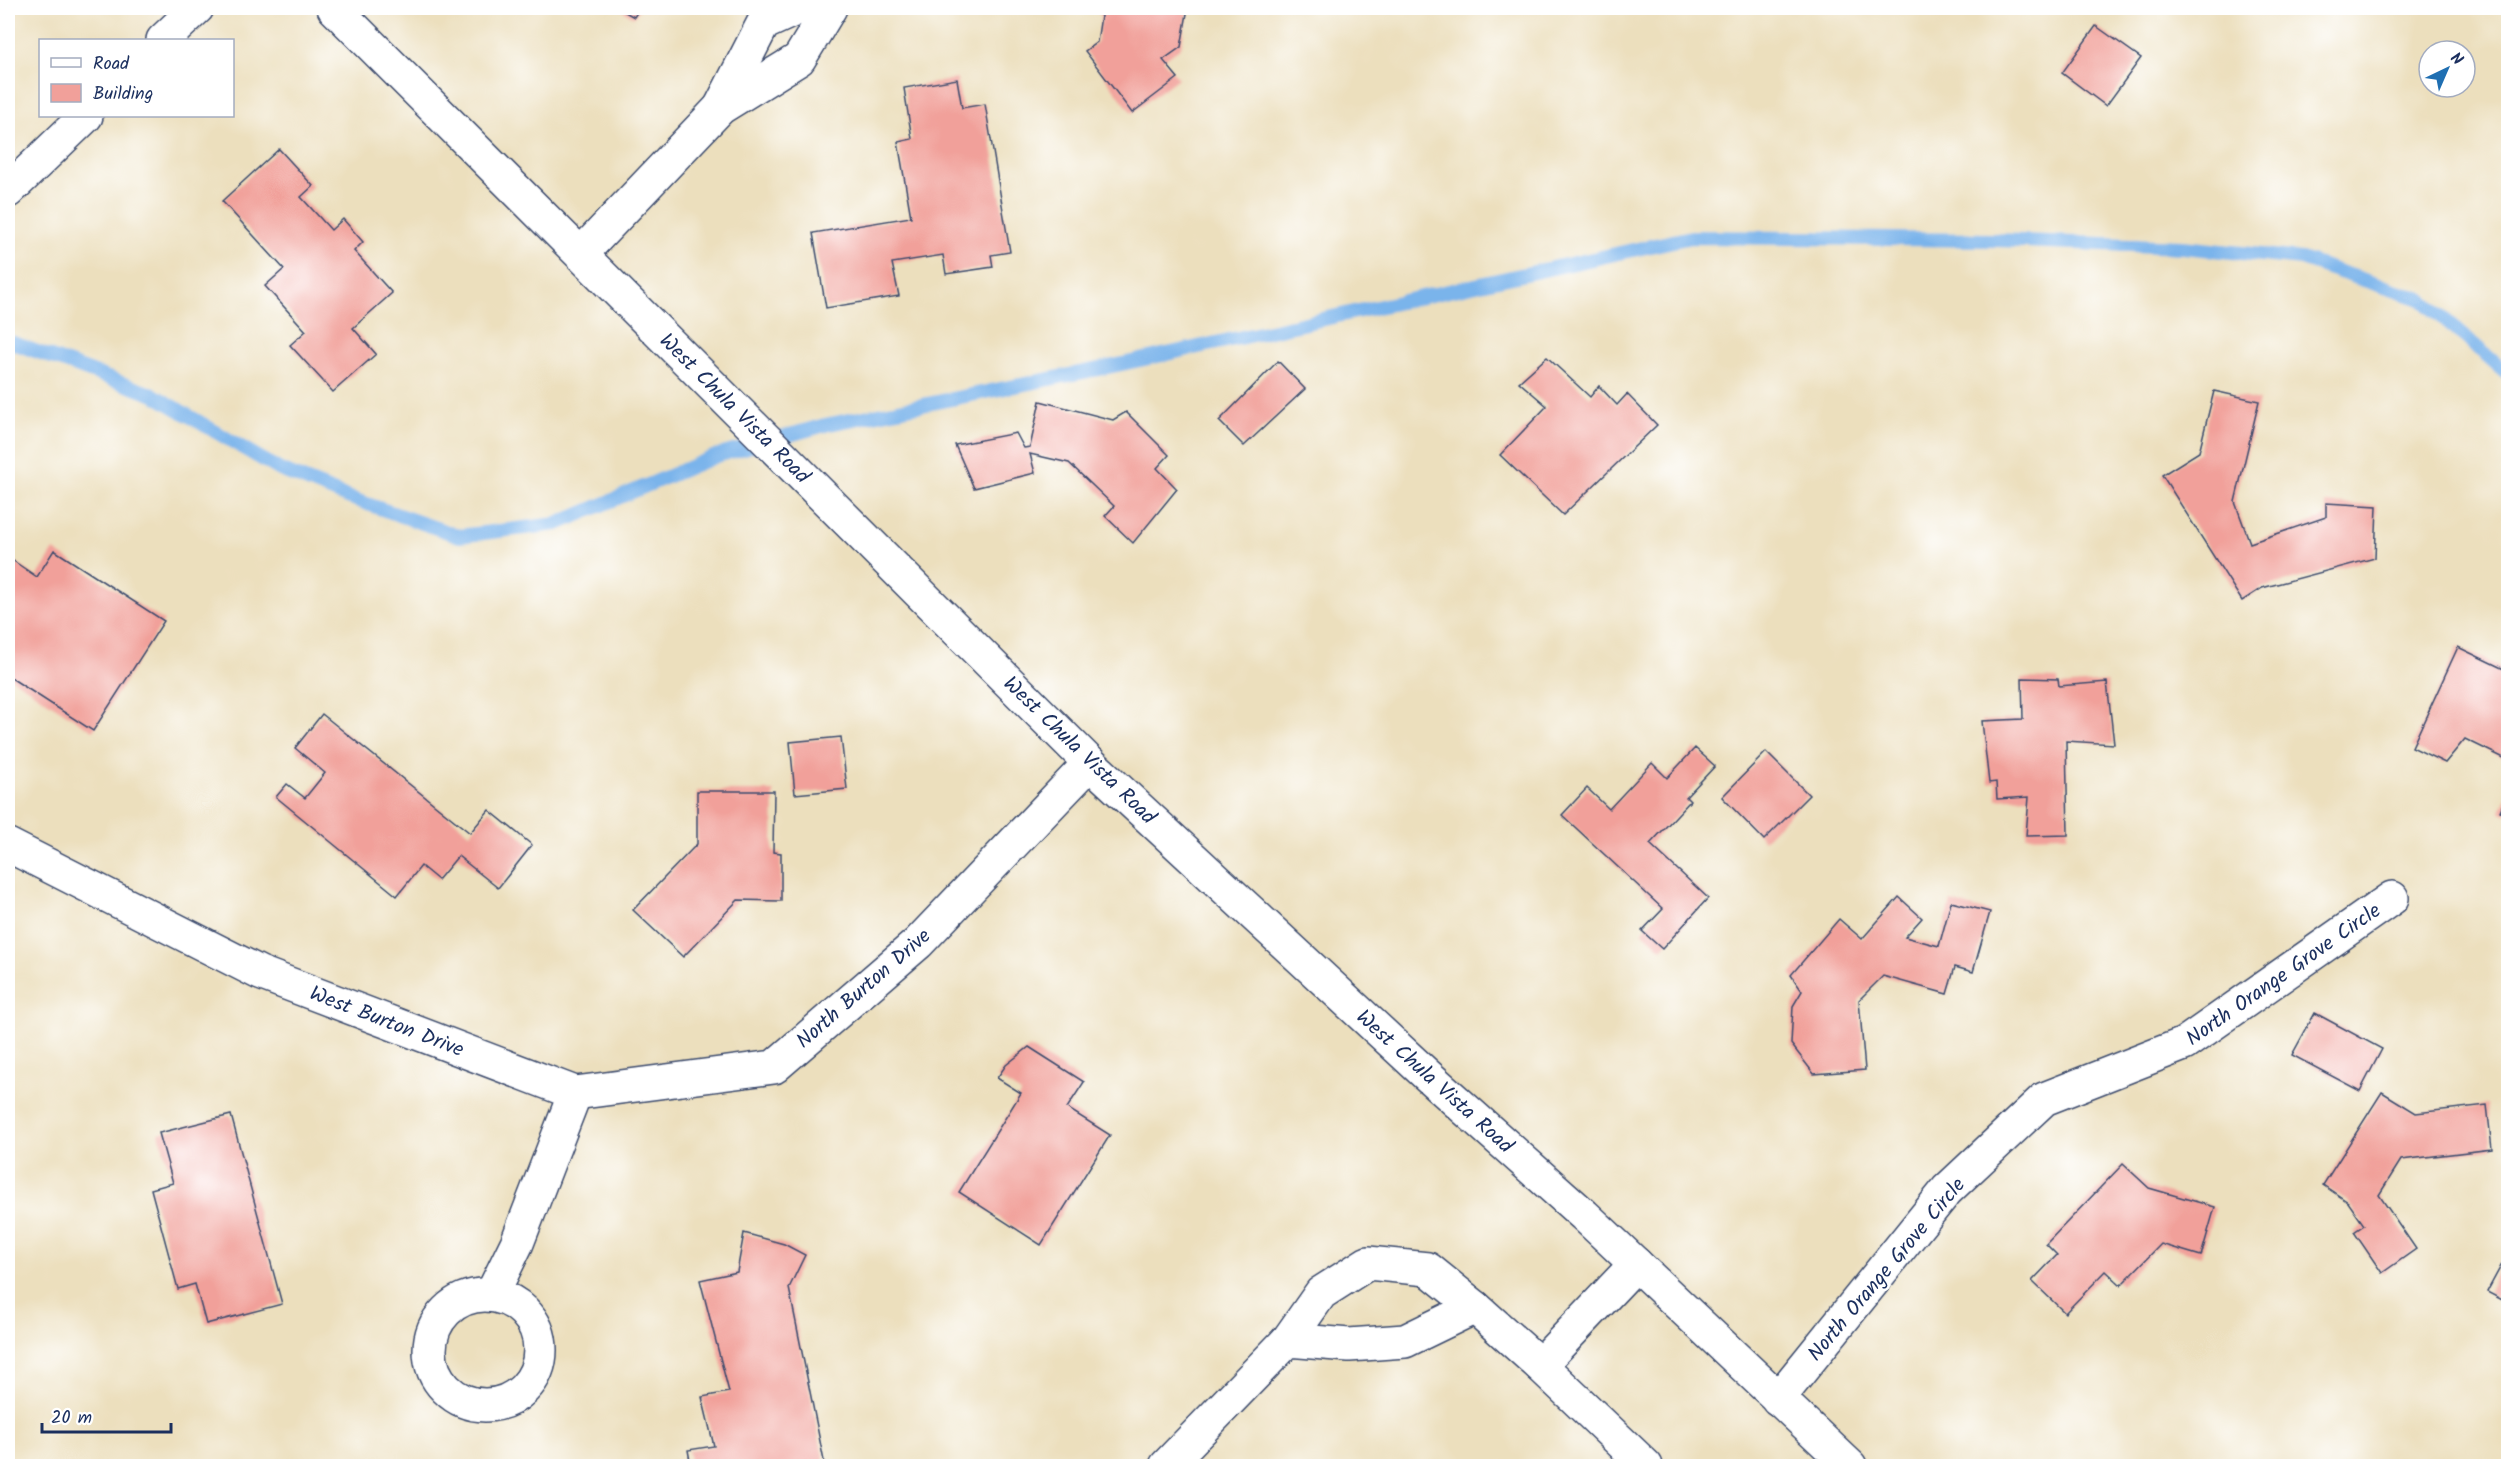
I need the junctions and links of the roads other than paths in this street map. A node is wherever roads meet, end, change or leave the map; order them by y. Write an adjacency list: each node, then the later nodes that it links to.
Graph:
1 (197, 8): 5 (street)
2 (334, 8): 9 (street, West Chula Vista Road)
3 (798, 8): 6 (street)
4 (830, 8): 6 (street)
5 (164, 39)
6 (720, 108): 9 (street)
7 (85, 117): 8 (street)
8 (8, 191)
9 (580, 254): 10 (street, West Chula Vista Road)
10 (1090, 763): 13 (street, North Burton Drive); 14 (street, West Chula Vista Road)
11 (8, 845): 13 (street, West Burton Drive)
12 (2392, 898): 19 (street, North Orange Grove Circle)
13 (575, 1093): 15 (street)
14 (1636, 1264): 18 (street); 19 (street, West Chula Vista Road)
15 (492, 1294)
16 (1475, 1307): 17 (street); 17 (street); 18 (street)
17 (1288, 1340): 20 (street)
18 (1540, 1365): 21 (street)
19 (1778, 1399): 22 (street, West Chula Vista Road)
20 (1166, 1467)
21 (1646, 1467)
22 (1850, 1467)

